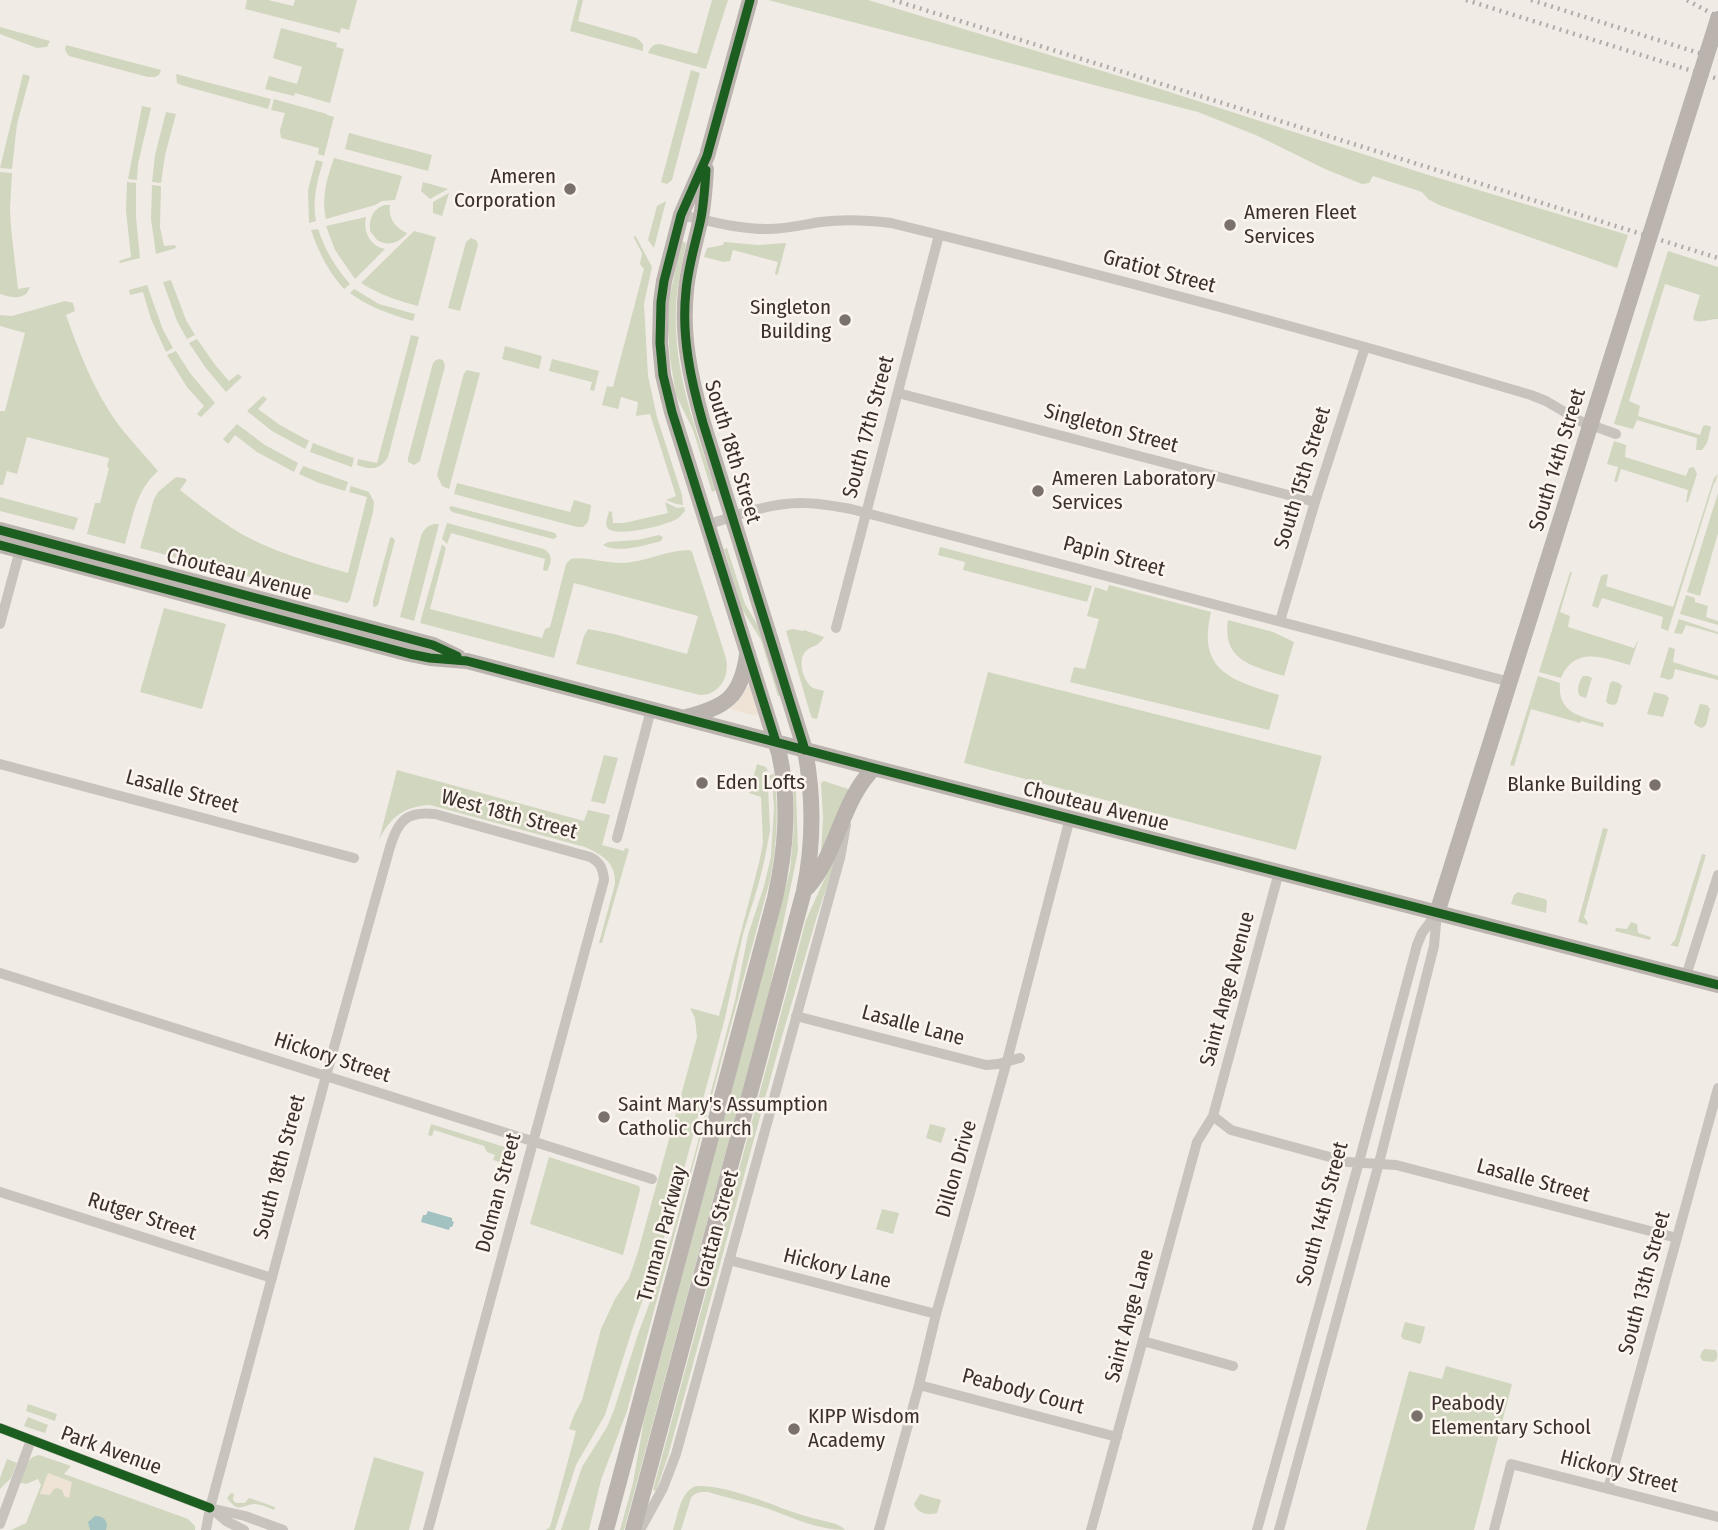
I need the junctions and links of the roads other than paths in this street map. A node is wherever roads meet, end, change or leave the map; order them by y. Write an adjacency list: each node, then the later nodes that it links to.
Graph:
1 (749, 4): 3 (main road, South 18th Street)
2 (1718, 19): 21 (main road, South 14th Street, bridge)
3 (707, 156): 4 (main road, South 18th Street); 5 (main road, South 18th Street)
4 (681, 215): 5 (street, Gratiot Street); 13 (main road, South 18th Street)
5 (701, 219): 6 (street, Gratiot Street); 12 (main road, South 18th Street)
6 (939, 235): 7 (street, Gratiot Street); 8 (street, South 17th Street)
7 (1365, 347): 9 (street, Gratiot Street); 10 (street, South 15th Street)
8 (898, 393): 10 (street, Singleton Street); 11 (street, South 17th Street)
9 (1616, 434)
10 (1315, 502): 17 (street, South 15th Street)
11 (866, 513): 12 (street, Papin Street); 17 (street, Papin Street); 19 (street, South 17th Street)
12 (733, 516): 13 (street, Papin Street); 25 (main road, South 18th Street)
13 (707, 525): 20 (main road, South 18th Street)
14 (0, 530): 15 (main road, Chouteau Avenue)
15 (22, 543): 16 (main road, Chouteau Avenue); 18 (street); 22 (main road, Chouteau Avenue)
16 (0, 545)
17 (1280, 621): 21 (street, Papin Street)
18 (0, 624)
19 (836, 628)
20 (747, 652): 23 (main road); 24 (main road, South 18th Street)
21 (1510, 682): 37 (main road, South 14th Street)
22 (651, 710): 23 (main road, Chouteau Avenue); 31 (street)
23 (682, 718): 24 (main road, Chouteau Avenue)
24 (776, 742): 25 (main road, Chouteau Avenue); 70 (main road, Truman Parkway)
25 (805, 750): 27 (main road, Chouteau Avenue); 36 (main road)
26 (0, 764): 32 (street, Lasalle Street)
27 (874, 768): 28 (main road); 29 (main road, Chouteau Avenue)
28 (848, 810): 36 (main road); 41 (street, Grattan Street)
29 (1070, 818): 34 (main road, Chouteau Avenue); 43 (street, Dillon Drive)
30 (404, 819): 33 (street, West 18th Street); 44 (street, South 18th Street)
31 (617, 838)
32 (354, 858)
33 (601, 867): 47 (street, Dolman Street)
34 (1279, 872): 37 (main road, Chouteau Avenue); 46 (street, Saint Ange Avenue)
35 (1718, 875): 39 (street)
36 (804, 891): 71 (main road)
37 (1437, 913): 39 (main road, Chouteau Avenue); 48 (street, South 14th Street); 49 (street, South 14th Street)
38 (0, 973): 44 (street, Hickory Street)
39 (1686, 976): 40 (main road, Chouteau Avenue)
40 (1718, 985)
41 (796, 1016): 43 (street, Lasalle Lane); 53 (street, Grattan Street)
42 (1020, 1058): 43 (street, Lasalle Lane)
43 (1007, 1061): 55 (street, Dillon Drive)
44 (326, 1076): 47 (street, Hickory Street); 54 (street, South 18th Street)
45 (1718, 1088): 52 (street, South 13th Street)
46 (1213, 1116): 48 (street); 56 (street, Saint Ange Lane)
47 (533, 1142): 50 (street, Hickory Street); 69 (street, Dolman Street)
48 (1359, 1162): 49 (street); 75 (street, South 14th Street)
49 (1379, 1163): 52 (street, Lasalle Street); 76 (street, South 14th Street)
50 (652, 1179)
51 (0, 1192): 54 (street, Rutger Street)
52 (1677, 1238): 62 (street, South 13th Street)
53 (729, 1260): 55 (street, Hickory Lane); 72 (street, Grattan Street)
54 (272, 1278): 63 (street, South 18th Street)
55 (936, 1314): 58 (street, Dillon Drive)
56 (1143, 1341): 57 (street); 60 (street, Saint Ange Lane)
57 (1233, 1366)
58 (919, 1385): 60 (street, Peabody Court); 73 (street, Dillon Drive)
59 (0, 1428): 61 (street, Park Avenue)
60 (1117, 1437): 74 (street, Saint Ange Lane)
61 (30, 1440): 63 (street, Park Avenue); 65 (street)
62 (1608, 1489): 64 (street, Hickory Street); 77 (street, Hickory Street)
63 (210, 1507): 66 (street, South 18th Street); 67 (street, Park Avenue); 68 (street, Park Avenue)
64 (1718, 1517)
65 (0, 1524)
66 (206, 1530)
67 (244, 1530)
68 (283, 1530)
69 (428, 1530)
70 (606, 1530)
71 (634, 1530)
72 (640, 1530)
73 (879, 1530)
74 (1091, 1530)
75 (1257, 1530)
76 (1279, 1530)
77 (1493, 1530)

